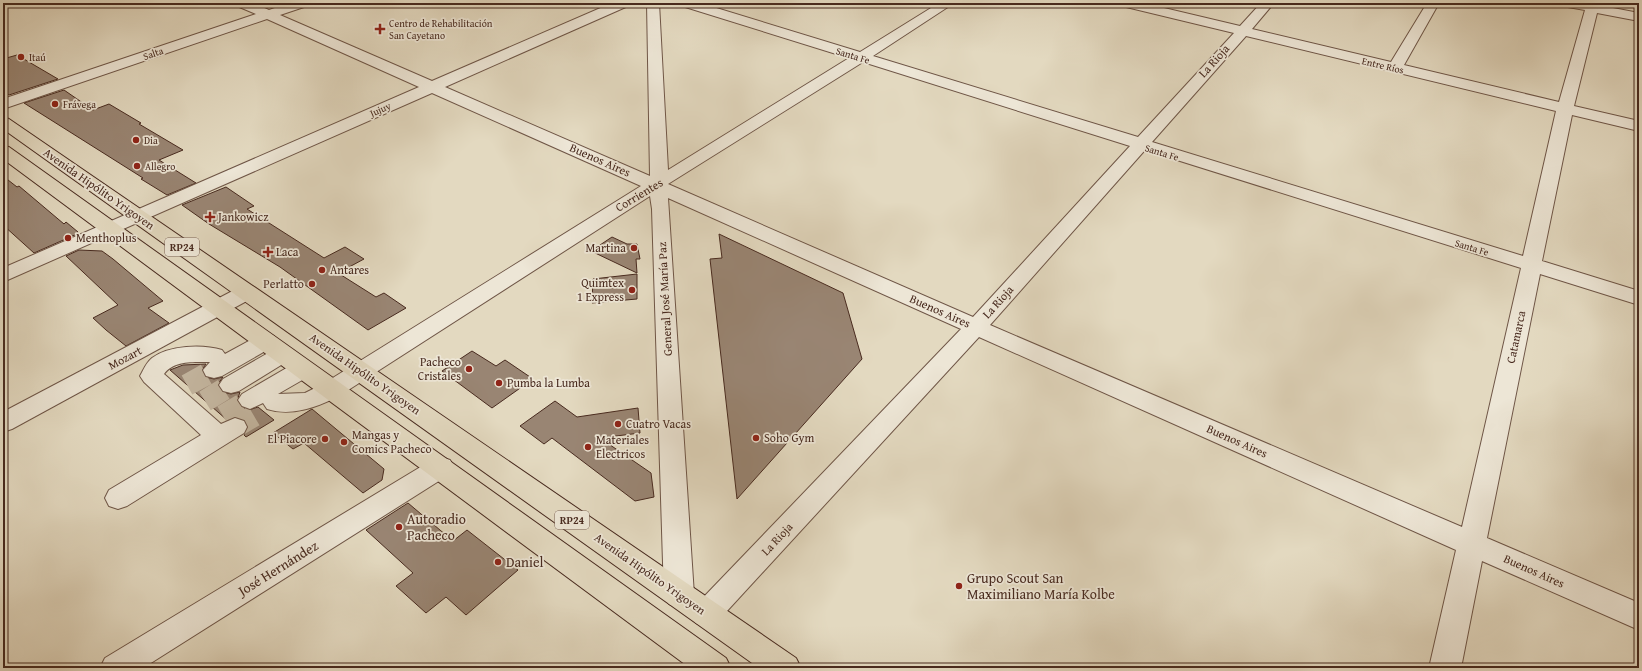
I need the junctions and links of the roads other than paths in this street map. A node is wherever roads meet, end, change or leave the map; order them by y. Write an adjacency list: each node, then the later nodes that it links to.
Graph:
1 (242, 3): 13 (street, Buenos Aires)
2 (302, 3): 13 (street, Salta)
3 (623, 3): 18 (street, Jujuy)
4 (643, 3): 25 (street, General José María Paz)
5 (653, 3): 25 (street, General José María Paz)
6 (686, 3): 16 (street, Santa Fe)
7 (948, 3): 16 (street, Corrientes)
8 (1126, 3): 15 (street, Entre Ríos)
9 (1268, 3): 15 (street, La Rioja)
10 (1434, 3): 17 (street)
11 (1567, 3): 12 (street)
12 (1592, 8): 14 (street); 20 (street, Catamarca)
13 (268, 15): 18 (street, Buenos Aires); 19 (street, Salta)
14 (1639, 17)
15 (1242, 31): 17 (street, Entre Ríos); 23 (street, La Rioja)
16 (862, 57): 23 (street, Santa Fe); 25 (street, Corrientes)
17 (1395, 68): 20 (street, Entre Ríos)
18 (432, 87): 25 (street, Buenos Aires); 26 (street, Jujuy)
19 (3, 104)
20 (1565, 108): 22 (street, Entre Ríos); 28 (street, Catamarca)
21 (3, 122): 26 (main road, Avenida Hipólito Yrigoyen / RP24)
22 (1639, 126)
23 (1139, 144): 28 (street, Santa Fe); 33 (street, La Rioja)
24 (3, 150): 27 (main road, Avenida Hipólito Yrigoyen / RP24)
25 (650, 185): 33 (street, Buenos Aires); 36 (street, Corrientes); 43 (street, General José María Paz)
26 (138, 216): 27 (street, Jujuy); 30 (main road, Avenida Hipólito Yrigoyen / RP24)
27 (112, 228): 29 (street, Jujuy); 32 (main road, Avenida Hipólito Yrigoyen / RP24)
28 (1532, 265): 31 (street, Santa Fe); 42 (street, Catamarca)
29 (3, 276)
30 (246, 292): 32 (street, Mozart); 36 (main road, Avenida Hipólito Yrigoyen / RP24)
31 (1639, 298)
32 (219, 307): 34 (street, Mozart); 35 (main road, Avenida Hipólito Yrigoyen / RP24)
33 (976, 327): 42 (street, Buenos Aires); 44 (street, La Rioja)
34 (146, 346): 38 (street); 39 (street, Mozart)
35 (290, 359): 36 (street, Corrientes); 37 (street); 37 (street); 37 (street); 40 (main road, Avenida Hipólito Yrigoyen / RP24)
36 (360, 371): 43 (main road, Avenida Hipólito Yrigoyen / RP24)
37 (235, 384): 38 (street)
38 (195, 403): 41 (street)
39 (3, 422)
40 (441, 468): 46 (street, José Hernández); 47 (main road, Avenida Hipólito Yrigoyen / RP24)
41 (118, 498)
42 (1472, 543): 45 (street, Buenos Aires); 49 (street, Catamarca)
43 (679, 595): 44 (main road, Avenida Hipólito Yrigoyen / RP24)
44 (706, 614): 48 (main road, Avenida Hipólito Yrigoyen / RP24)
45 (1639, 617)
46 (116, 668)
47 (715, 668)
48 (785, 668)
49 (1445, 668)

